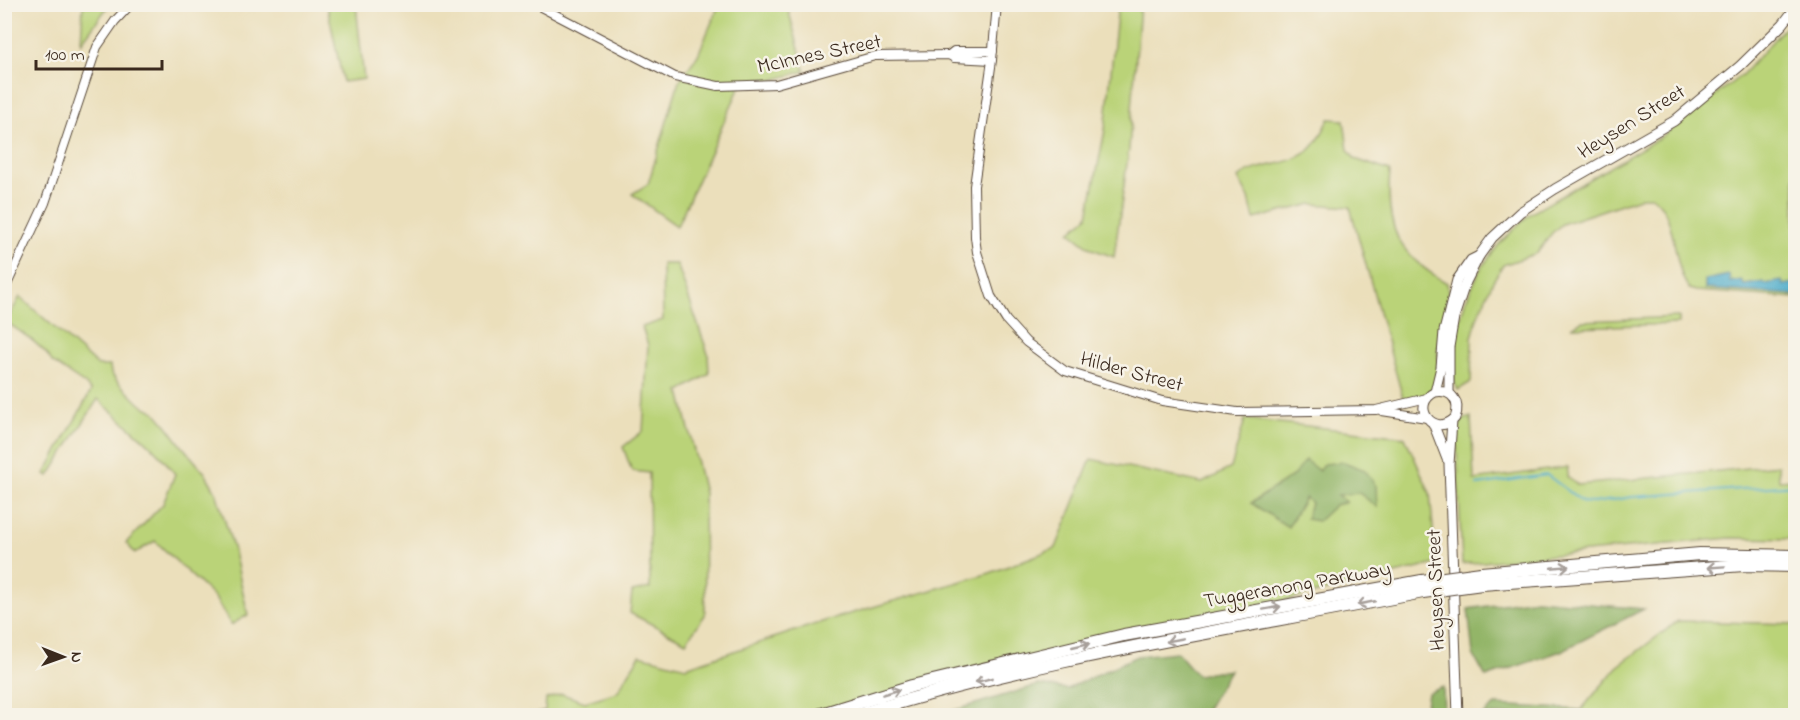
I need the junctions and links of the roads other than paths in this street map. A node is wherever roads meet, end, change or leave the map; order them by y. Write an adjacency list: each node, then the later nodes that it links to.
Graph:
1 (131, 4): 7 (street)
2 (534, 4): 5 (street, McInnes Street)
3 (997, 4): 5 (street, Hilder Street)
4 (1796, 7): 6 (main road, Heysen Street)
5 (993, 55): 10 (street, Hilder Street)
6 (1479, 256): 8 (main road, Heysen Street); 9 (main road, Heysen Street)
7 (4, 291)
8 (1449, 393): 9 (main road); 12 (main road, Heysen Street)
9 (1431, 395): 10 (street, Hilder Street); 11 (main road, Heysen Street)
10 (1376, 410): 11 (street, Hilder Street)
11 (1430, 421): 12 (main road); 13 (main road, Heysen Street)
12 (1452, 421): 13 (main road, Heysen Street)
13 (1449, 464): 20 (main road, Heysen Street)
14 (1796, 556): 16 (highway, Tuggeranong Parkway, one-way to 14)
15 (1796, 566): 16 (highway, Tuggeranong Parkway, one-way to 16)
16 (1481, 578): 17 (highway, Tuggeranong Parkway, bridge)
17 (1423, 586): 18 (highway, Tuggeranong Parkway, one-way to 17); 19 (highway, Tuggeranong Parkway, one-way to 19)
18 (815, 716)
19 (855, 716)
20 (1458, 716)

